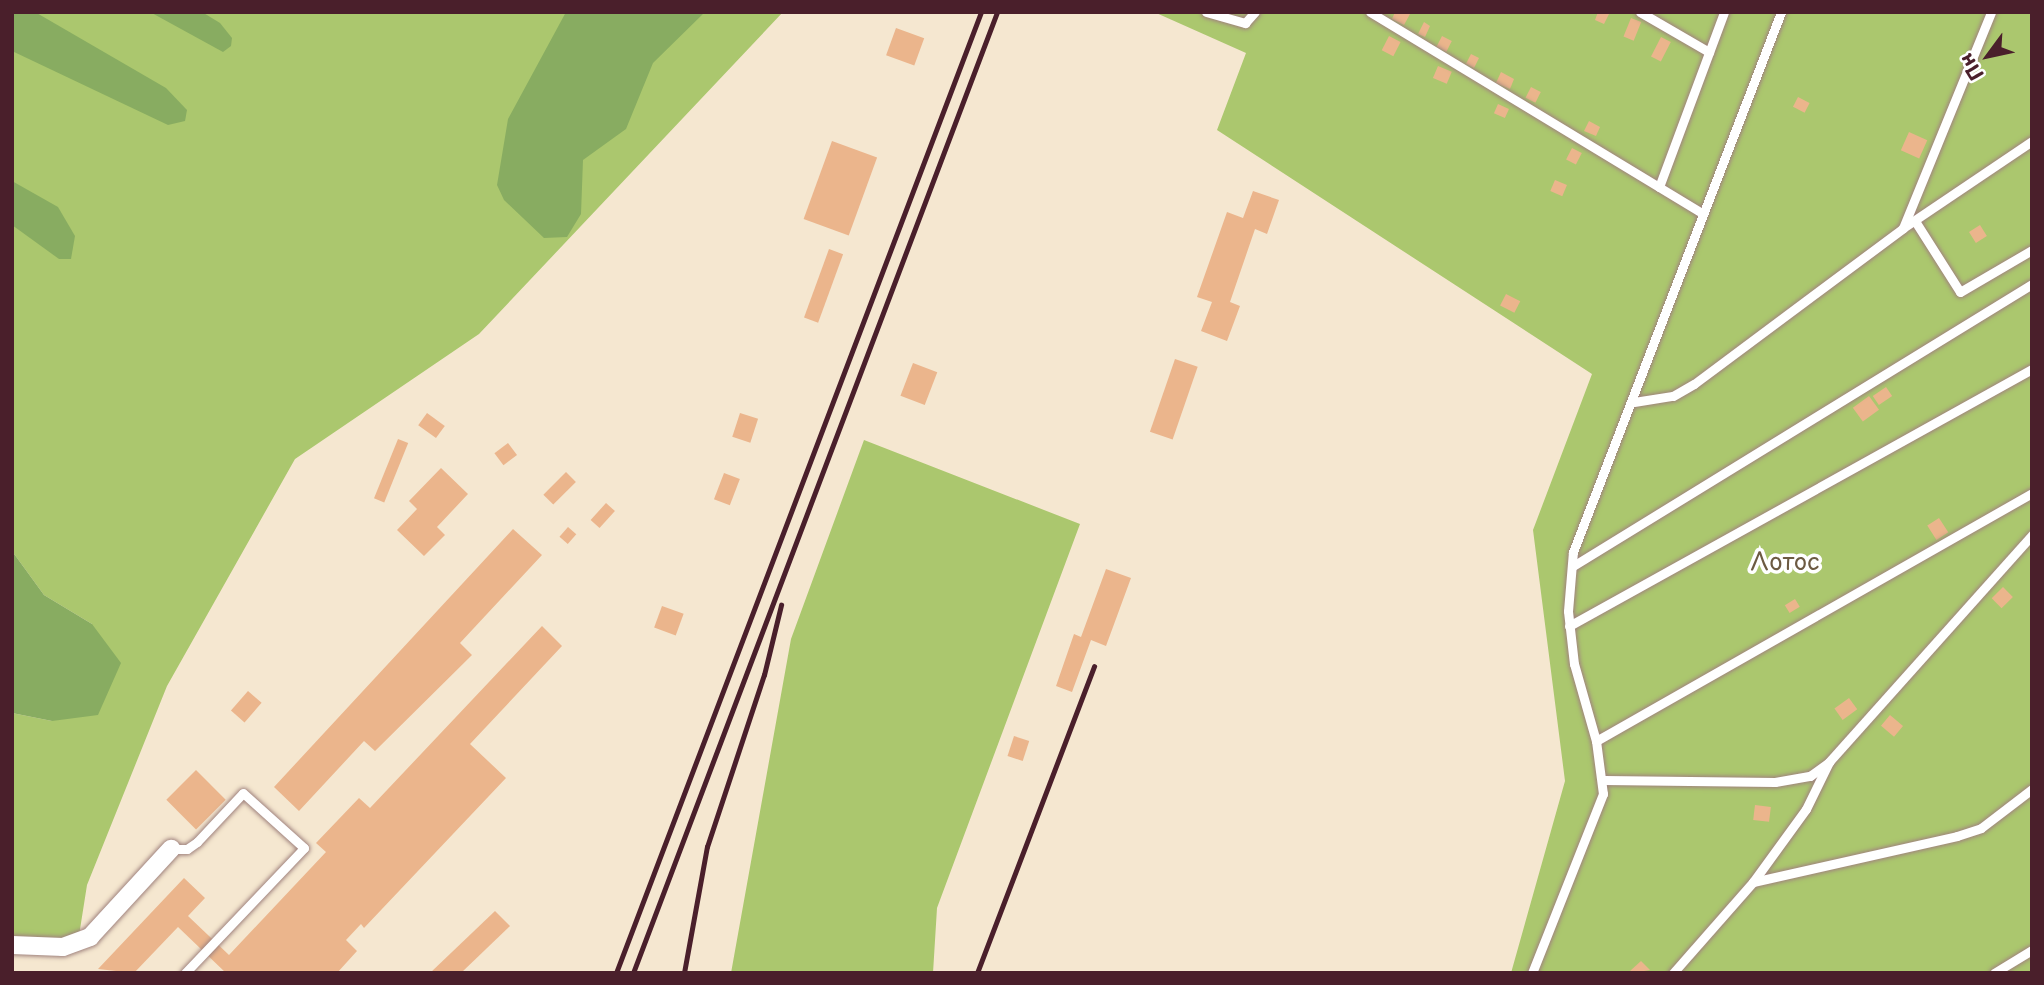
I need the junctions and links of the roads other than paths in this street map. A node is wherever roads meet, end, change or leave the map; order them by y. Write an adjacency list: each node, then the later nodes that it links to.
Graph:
1 (1206, 12): 2 (lane)
2 (1255, 12)
3 (1370, 12): 10 (lane)
4 (1640, 12): 8 (lane)
5 (1724, 12): 8 (lane)
6 (1781, 12): 11 (lane)
7 (1991, 12): 13 (lane)
8 (1709, 52): 10 (lane)
9 (2032, 141): 12 (lane)
10 (1659, 187): 11 (lane)
11 (1703, 214): 17 (lane)
12 (1915, 221): 13 (lane); 14 (lane)
13 (1903, 228): 17 (lane)
14 (2032, 250)
15 (2032, 284): 20 (lane)
16 (2032, 369): 21 (lane)
17 (1634, 402): 20 (lane)
18 (2032, 493): 22 (lane)
19 (2032, 535): 23 (lane)
20 (1573, 566): 21 (lane)
21 (1569, 626): 22 (lane)
22 (1596, 741): 24 (lane)
23 (1829, 762): 24 (lane); 27 (lane)
24 (1604, 780): 31 (lane)
25 (2032, 789): 27 (lane)
26 (171, 849): 28 (street); 30 (lane)
27 (1753, 882): 32 (lane)
28 (12, 945)
29 (2032, 950): 33 (lane)
30 (185, 973)
31 (1532, 973)
32 (1673, 973)
33 (1994, 973)

